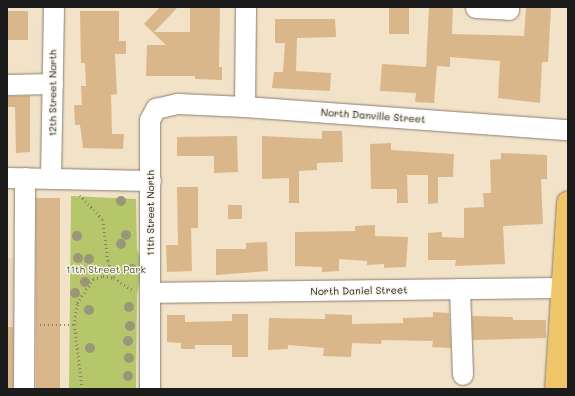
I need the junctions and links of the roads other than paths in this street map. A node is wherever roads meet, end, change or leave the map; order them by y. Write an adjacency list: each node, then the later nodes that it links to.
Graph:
1 (54, 7): 5 (street, 12th Street North)
2 (246, 7): 8 (street)
3 (509, 7): 4 (street)
4 (476, 8)
5 (53, 84): 6 (street); 11 (street, 12th Street North)
6 (7, 85)
7 (178, 104): 8 (street, North Danville Street); 12 (street, 11th Street North)
8 (245, 107): 9 (street, North Danville Street)
9 (568, 130)
10 (16, 178): 11 (street); 17 (street)
11 (51, 179): 12 (street)
12 (151, 181): 16 (street, 11th Street North)
13 (568, 202): 14 (main road)
14 (565, 288): 15 (street, North Daniel Street); 21 (main road)
15 (460, 289): 16 (street, North Daniel Street); 18 (street)
16 (145, 293): 20 (street, 11th Street North)
17 (16, 325): 19 (street)
18 (463, 375)
19 (24, 389)
20 (150, 389)
21 (556, 389)

